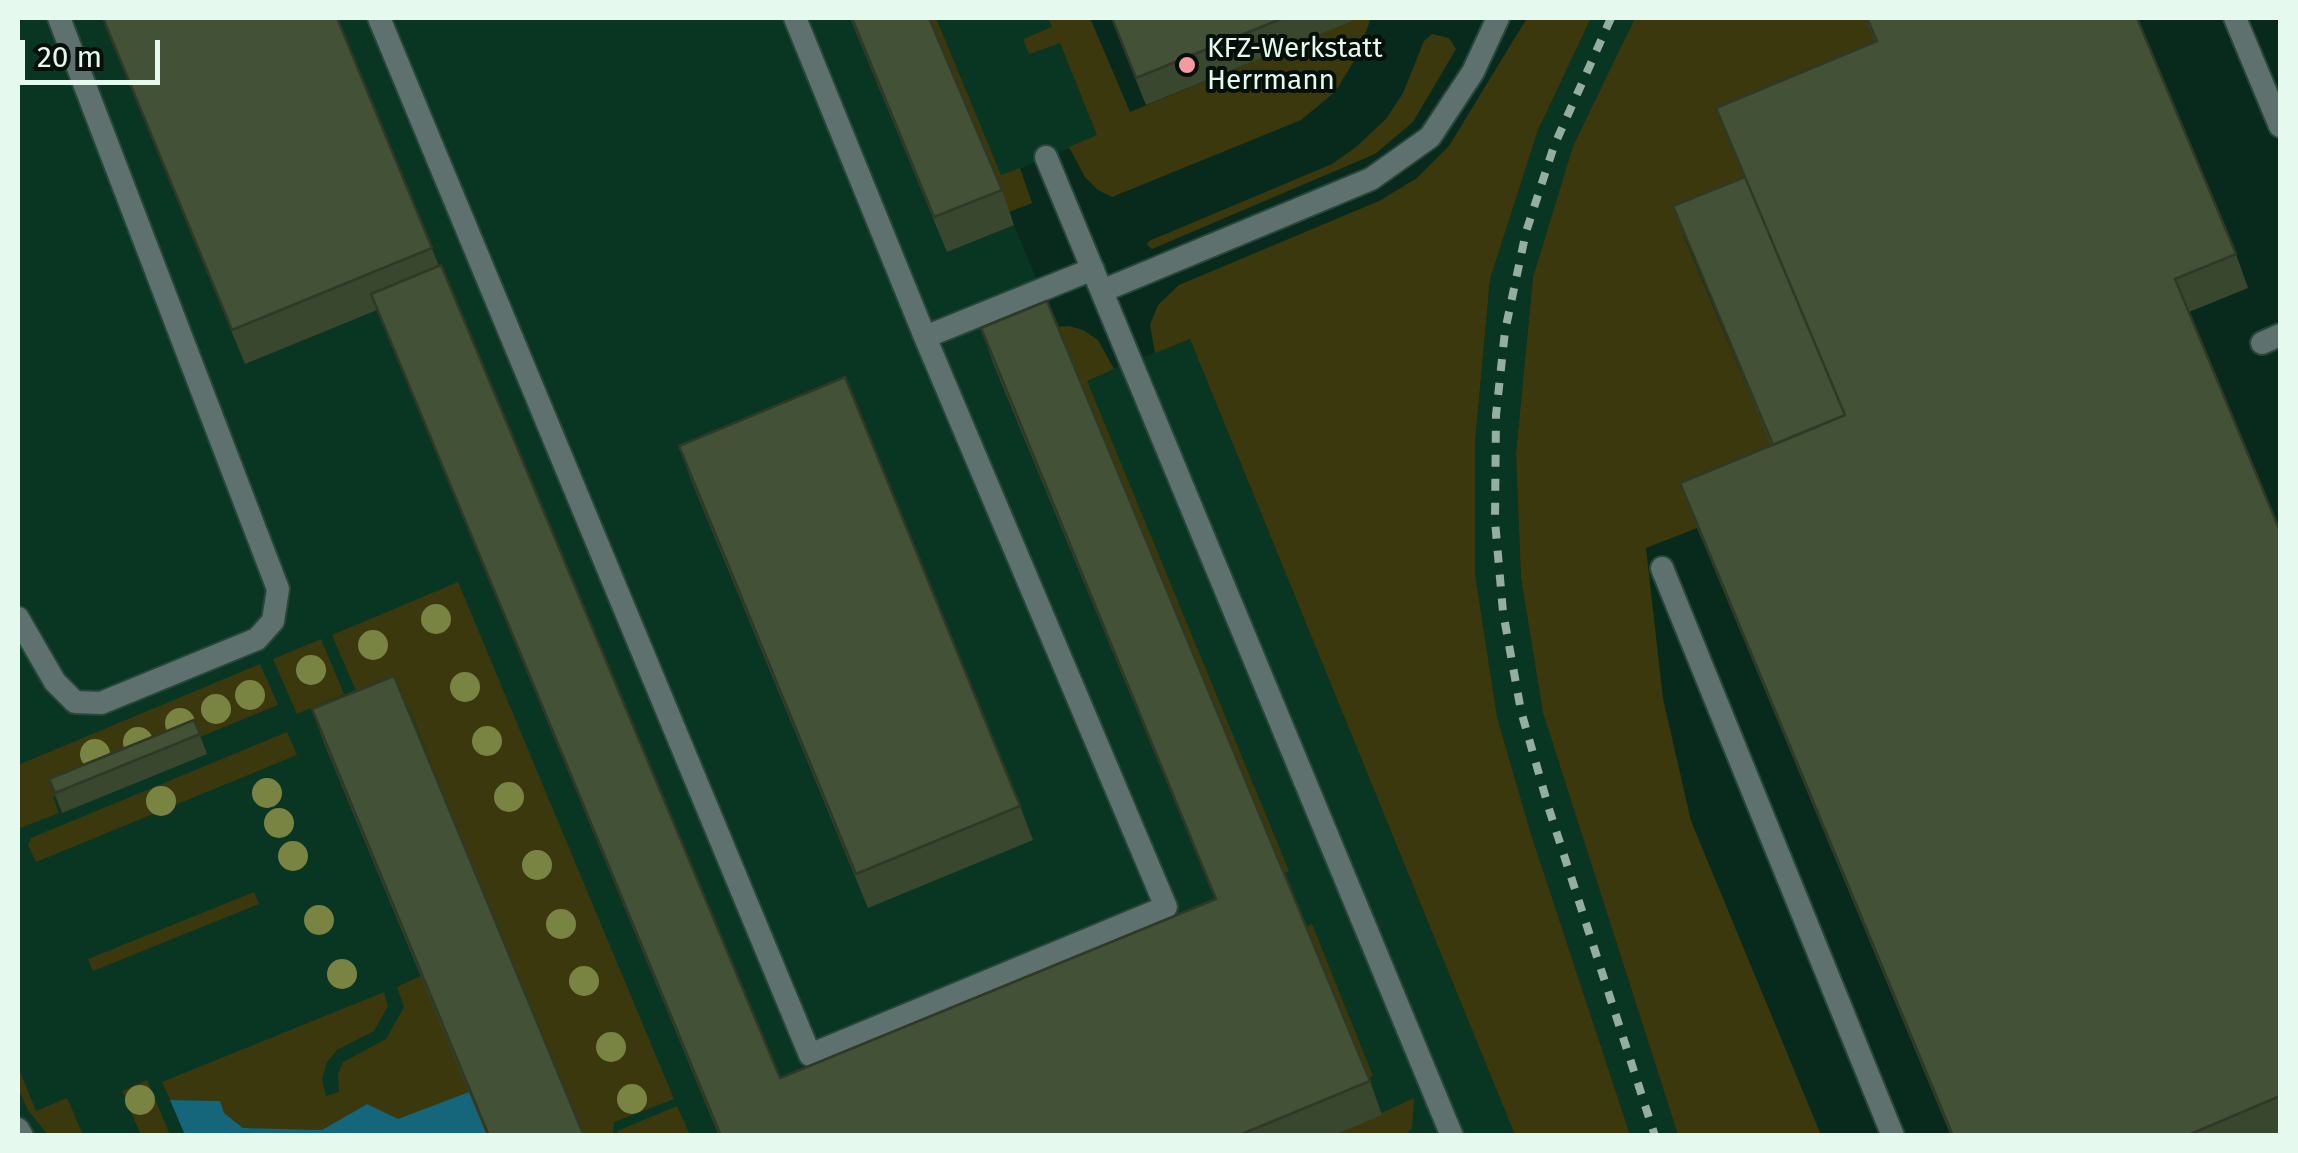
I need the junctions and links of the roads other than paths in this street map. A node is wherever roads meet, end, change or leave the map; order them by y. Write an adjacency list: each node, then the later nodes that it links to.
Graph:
1 (58, 18): 11 (lane)
2 (379, 18): 9 (lane)
3 (795, 18): 9 (lane)
4 (1498, 18): 8 (lane)
5 (2235, 18): 6 (lane)
6 (2280, 126)
7 (1046, 157): 8 (lane)
8 (1097, 280): 9 (lane); 13 (lane)
9 (925, 338)
10 (1662, 568): 15 (lane)
11 (18, 618)
12 (18, 1129): 14 (lane)
13 (1446, 1131)
14 (22, 1136)
15 (1893, 1136)

